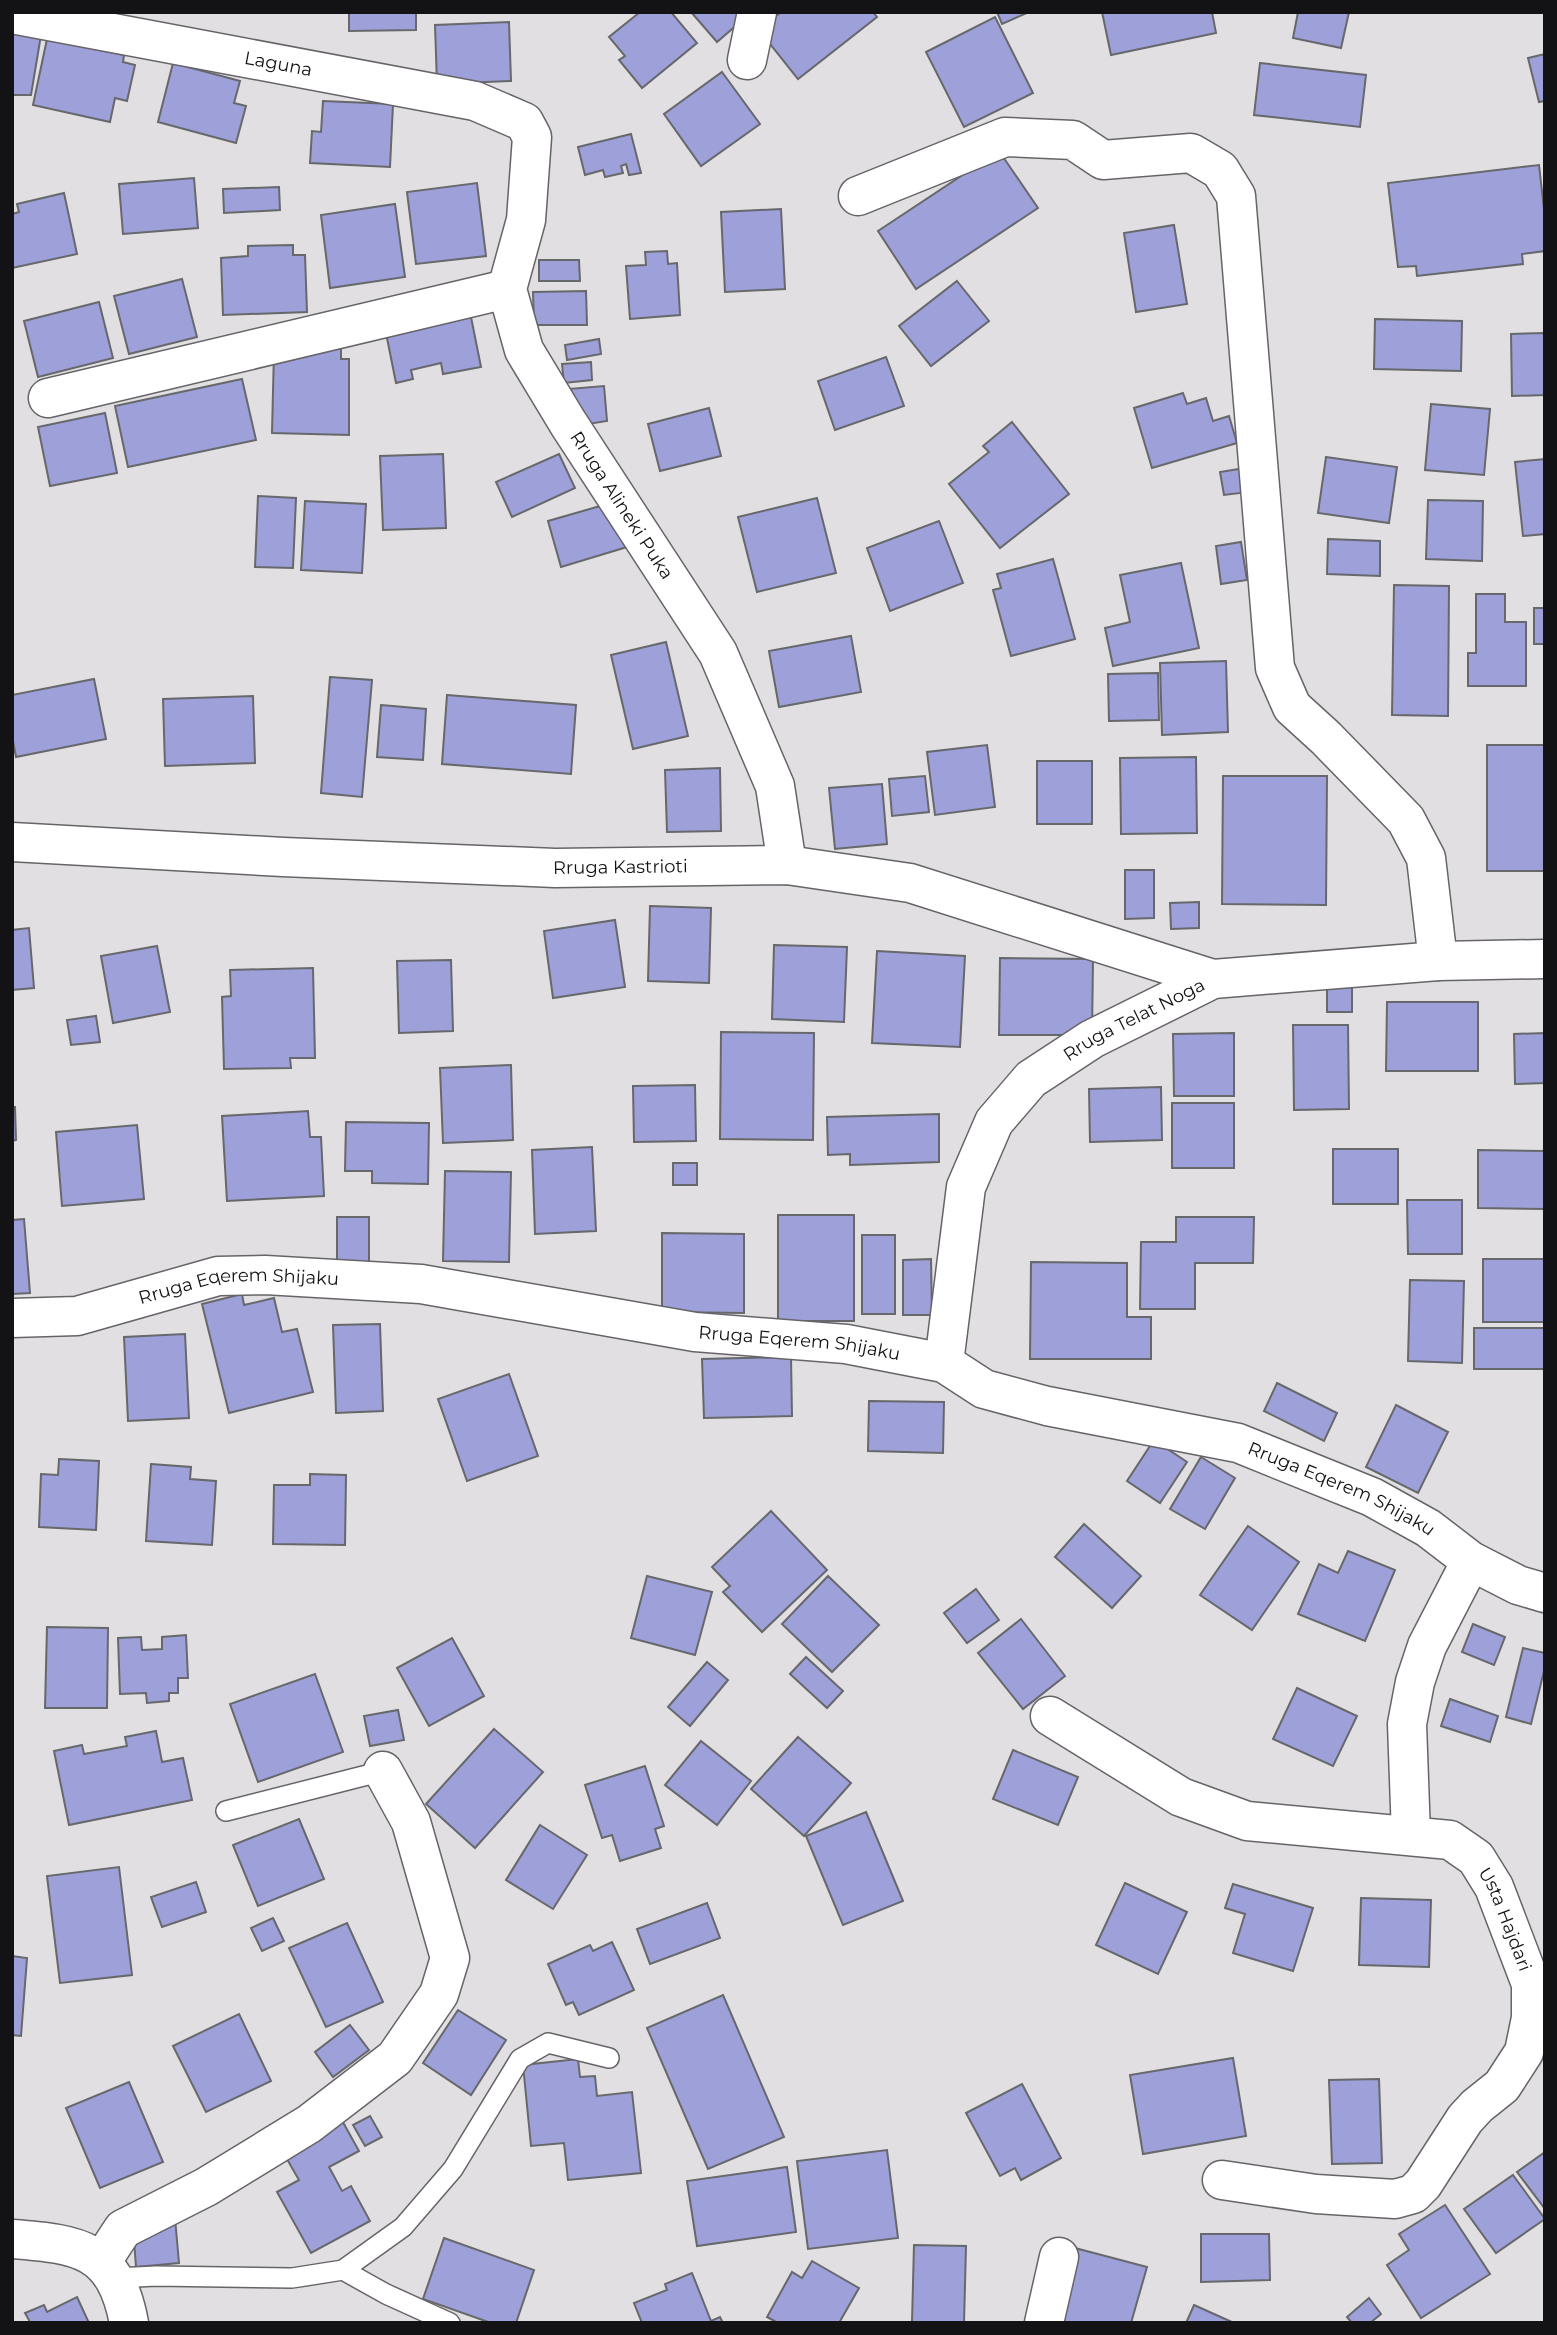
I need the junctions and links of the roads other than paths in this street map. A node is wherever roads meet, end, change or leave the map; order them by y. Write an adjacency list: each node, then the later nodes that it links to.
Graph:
1 (757, 12): 3 (street)
2 (12, 14): 5 (street, Laguna)
3 (747, 60)
4 (858, 196): 10 (street)
5 (507, 289): 6 (street); 8 (street, Rruga Alineki Puka)
6 (48, 398)
7 (12, 842): 8 (street, Rruga Kastrioti)
8 (787, 865): 11 (street, Rruga Kastrioti)
9 (1545, 959): 10 (street, Rruga Telat Noga)
10 (1437, 961): 11 (street, Rruga Telat Noga)
11 (1213, 979): 13 (street, Rruga Telat Noga)
12 (12, 1318): 13 (street, Rruga Eqerem Shijaku)
13 (944, 1363): 14 (street, Rruga Eqerem Shijaku)
14 (1471, 1560): 15 (street, Rruga Eqerem Shijaku); 19 (street)
15 (1545, 1592)
16 (1049, 1716): 19 (street, Usta Hajdari)
17 (383, 1771): 18 (lane); 25 (street)
18 (226, 1811)
19 (1411, 1835): 20 (street, Usta Hajdari)
20 (1532, 1956): 22 (street, Usta Hajdari)
21 (610, 2058): 26 (lane)
22 (1222, 2180)
23 (12, 2239): 25 (street)
24 (1059, 2257): 29 (street)
25 (109, 2270): 26 (lane); 27 (street)
26 (343, 2270): 28 (lane)
27 (129, 2323)
28 (450, 2323)
29 (1044, 2323)

